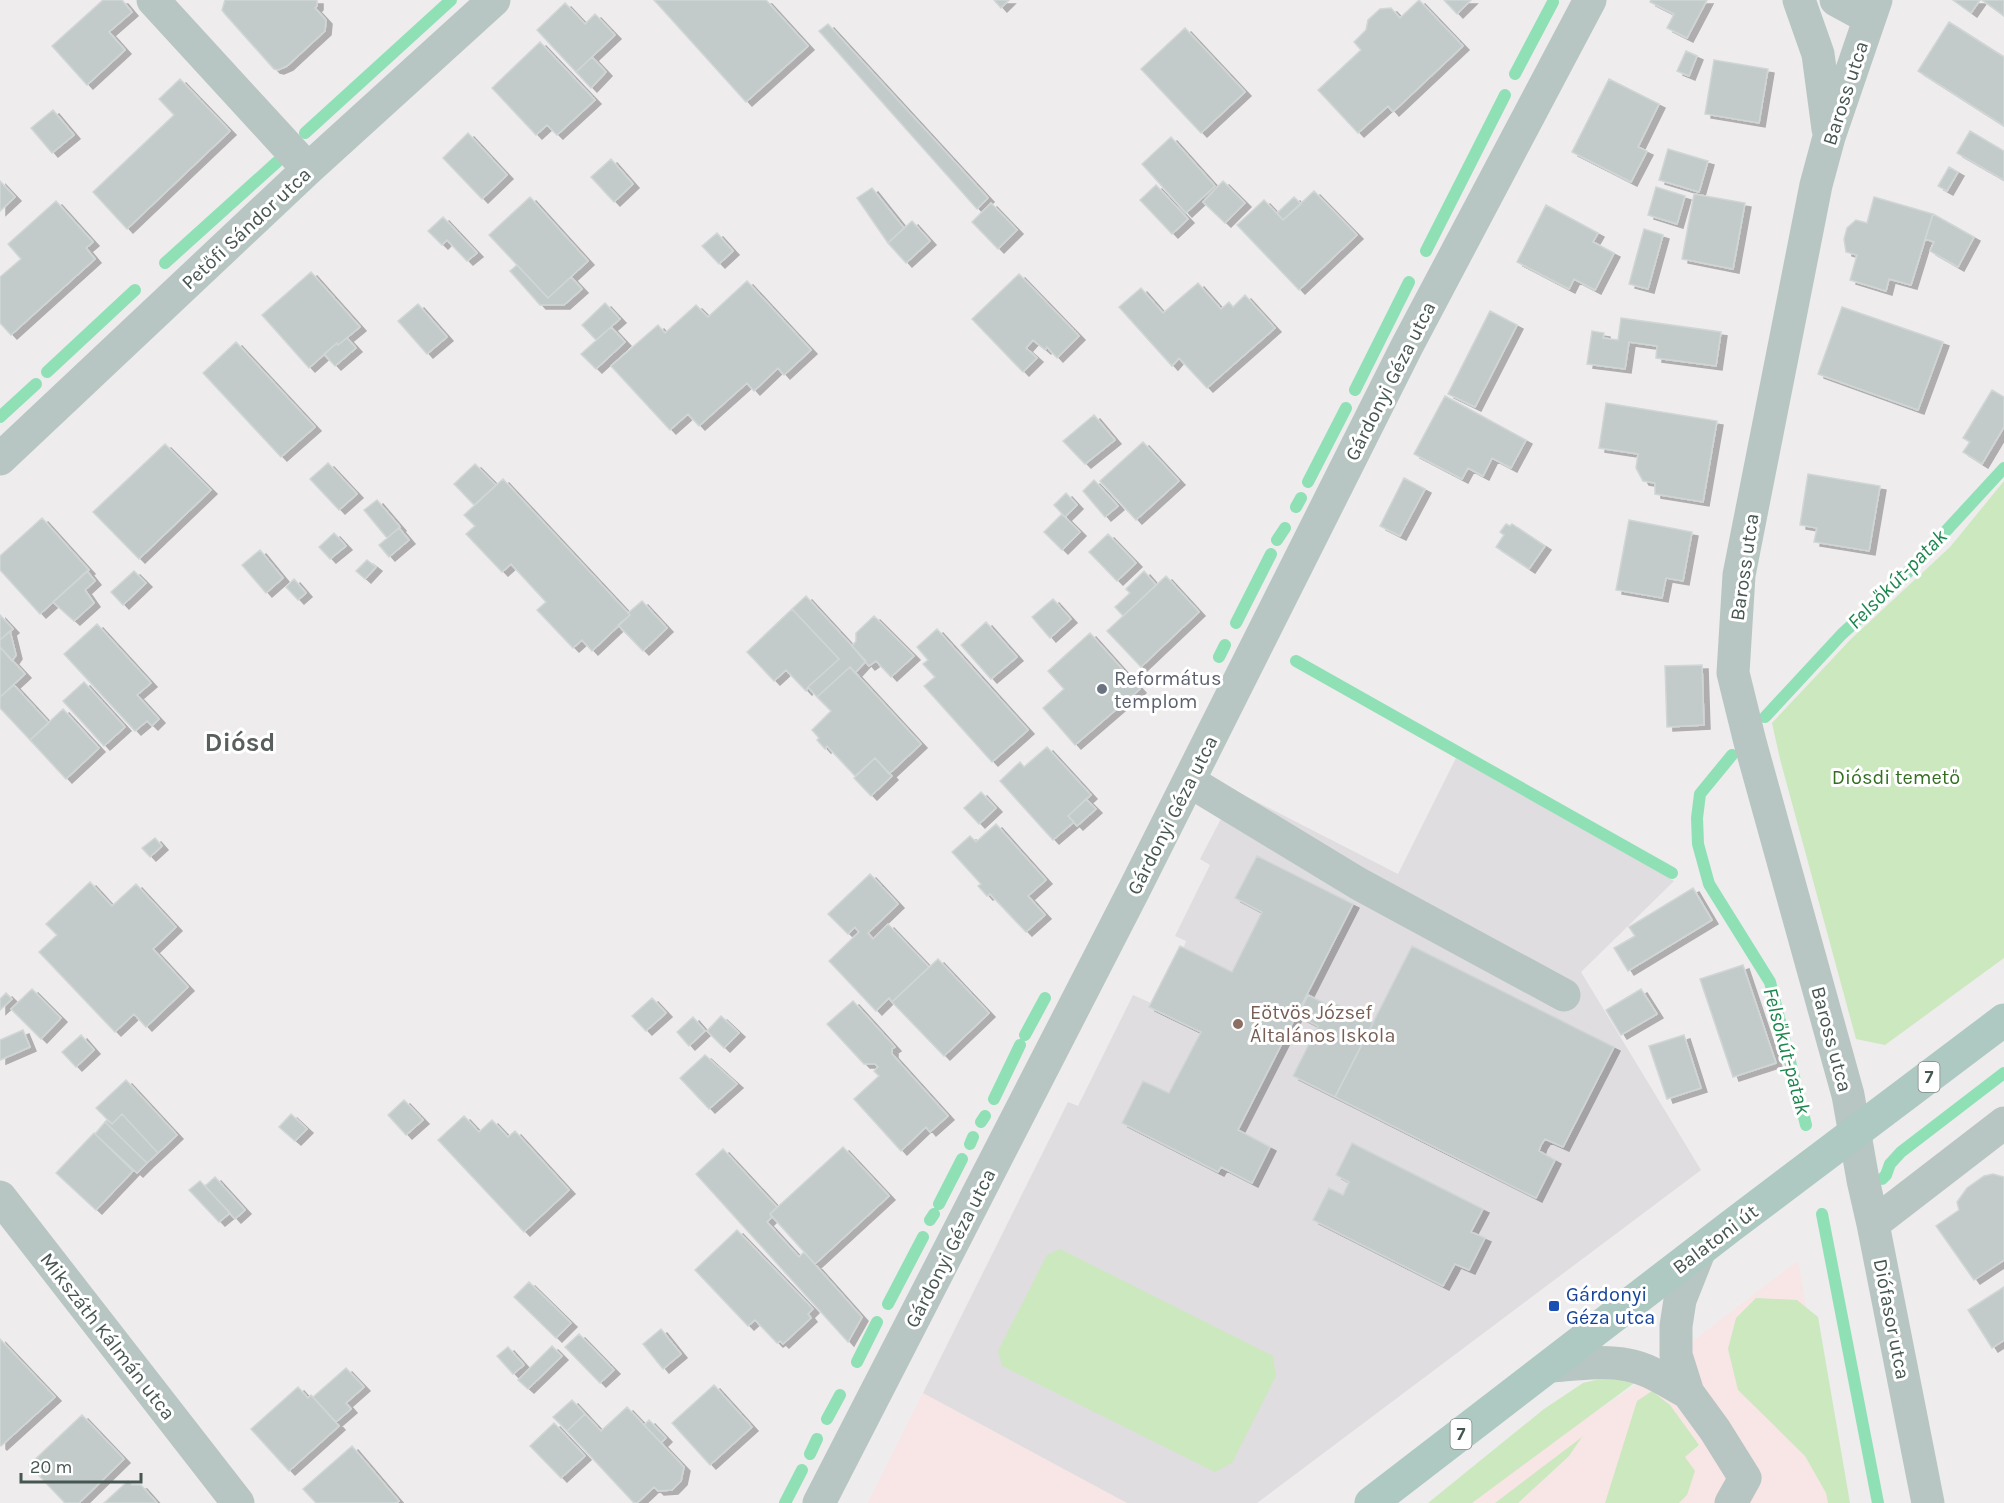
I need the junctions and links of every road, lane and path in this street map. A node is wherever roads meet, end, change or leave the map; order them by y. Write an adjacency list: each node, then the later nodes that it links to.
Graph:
1 (153, 0): 8 (street)
2 (494, 0): 8 (street, Petőfi Sándor utca)
3 (1590, 0): 10 (street, Gárdonyi Géza utca)
4 (1799, 0): 7 (street)
5 (1836, 0): 6 (street)
6 (1873, 9): 7 (street, Baross utca)
7 (1829, 138): 14 (street, Baross utca)
8 (308, 170): 9 (street, Petőfi Sándor utca)
9 (0, 459)
10 (1189, 781): 11 (street); 22 (street, Gárdonyi Géza utca)
11 (1563, 995)
12 (2004, 1020): 14 (main road, Balatoni út / 7)
13 (2004, 1123): 16 (street)
14 (1854, 1135): 16 (street, Diófasor utca); 17 (main road, Balatoni út / 7)
15 (0, 1197): 21 (street, Mikszáth Kálmán utca)
16 (1873, 1224): 24 (street, Diófasor utca)
17 (1699, 1252): 18 (main road, Balatoni út / 7); 19 (street)
18 (1552, 1366): 19 (street); 23 (main road, Balatoni út / 7)
19 (1688, 1394): 20 (street)
20 (1742, 1495)
21 (238, 1503)
22 (819, 1503)
23 (1371, 1503)
24 (1928, 1503)

